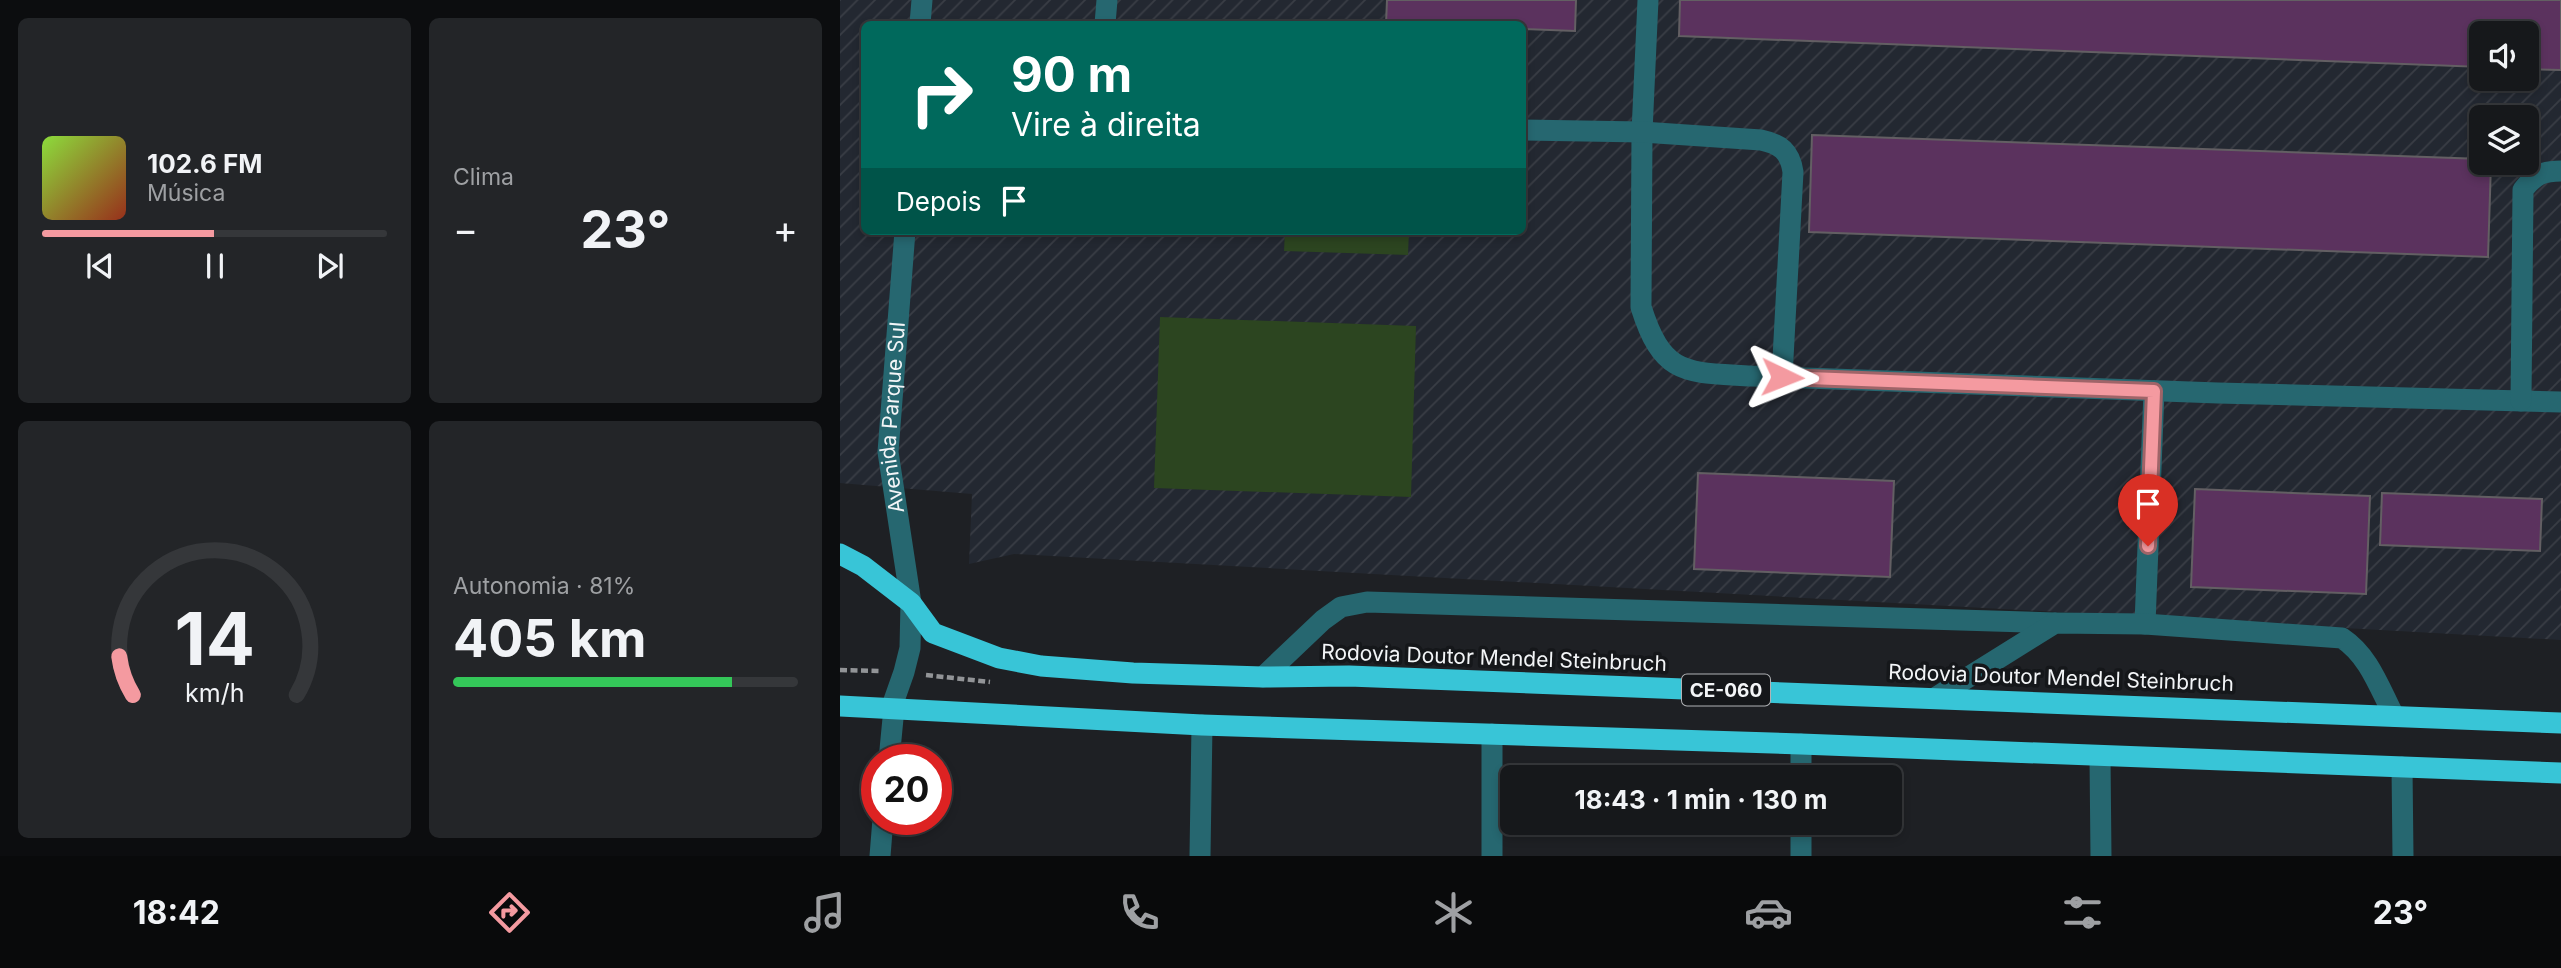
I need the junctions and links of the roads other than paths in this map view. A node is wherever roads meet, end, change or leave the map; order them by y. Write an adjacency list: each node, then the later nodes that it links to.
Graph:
1 (922, 0): 4 (street)
2 (1107, 0): 5 (street)
3 (1648, 0): 7 (street)
4 (920, 21)
5 (1105, 21)
6 (1526, 130): 7 (street)
7 (1642, 132): 10 (street); 10 (street)
8 (2561, 171): 12 (street)
9 (905, 235): 15 (street, Avenida Parque Sul)
10 (1782, 377): 11 (street)
11 (2154, 391): 12 (street); 17 (street)
12 (2521, 401): 13 (street)
13 (2561, 402)
14 (840, 554): 15 (highway, Rodovia Doutor Mendel Steinbruch / CE-060)
15 (911, 603): 18 (highway, Rodovia Doutor Mendel Steinbruch / CE-060); 21 (street, Avenida Parque Sul)
16 (2054, 623): 17 (street); 18 (street); 19 (street)
17 (2145, 624): 22 (street)
18 (1263, 677): 19 (highway, Rodovia Doutor Mendel Steinbruch / CE-060)
19 (1935, 698): 22 (highway, Rodovia Doutor Mendel Steinbruch / CE-060)
20 (840, 706): 21 (highway)
21 (894, 708): 24 (highway); 26 (street, Avenida Parque Sul)
22 (2394, 716): 23 (highway, Rodovia Doutor Mendel Steinbruch / CE-060)
23 (2561, 723)
24 (1202, 725): 25 (highway); 35 (street)
25 (1492, 734): 27 (highway); 36 (street)
26 (891, 744)
27 (1801, 744): 28 (highway); 29 (street)
28 (2100, 757): 30 (highway); 38 (street)
29 (1801, 765)
30 (2402, 767): 31 (highway); 39 (street)
31 (2561, 774)
32 (882, 835): 34 (street)
33 (1801, 835): 37 (street)
34 (880, 856)
35 (1200, 856)
36 (1492, 856)
37 (1801, 856)
38 (2101, 856)
39 (2403, 856)

